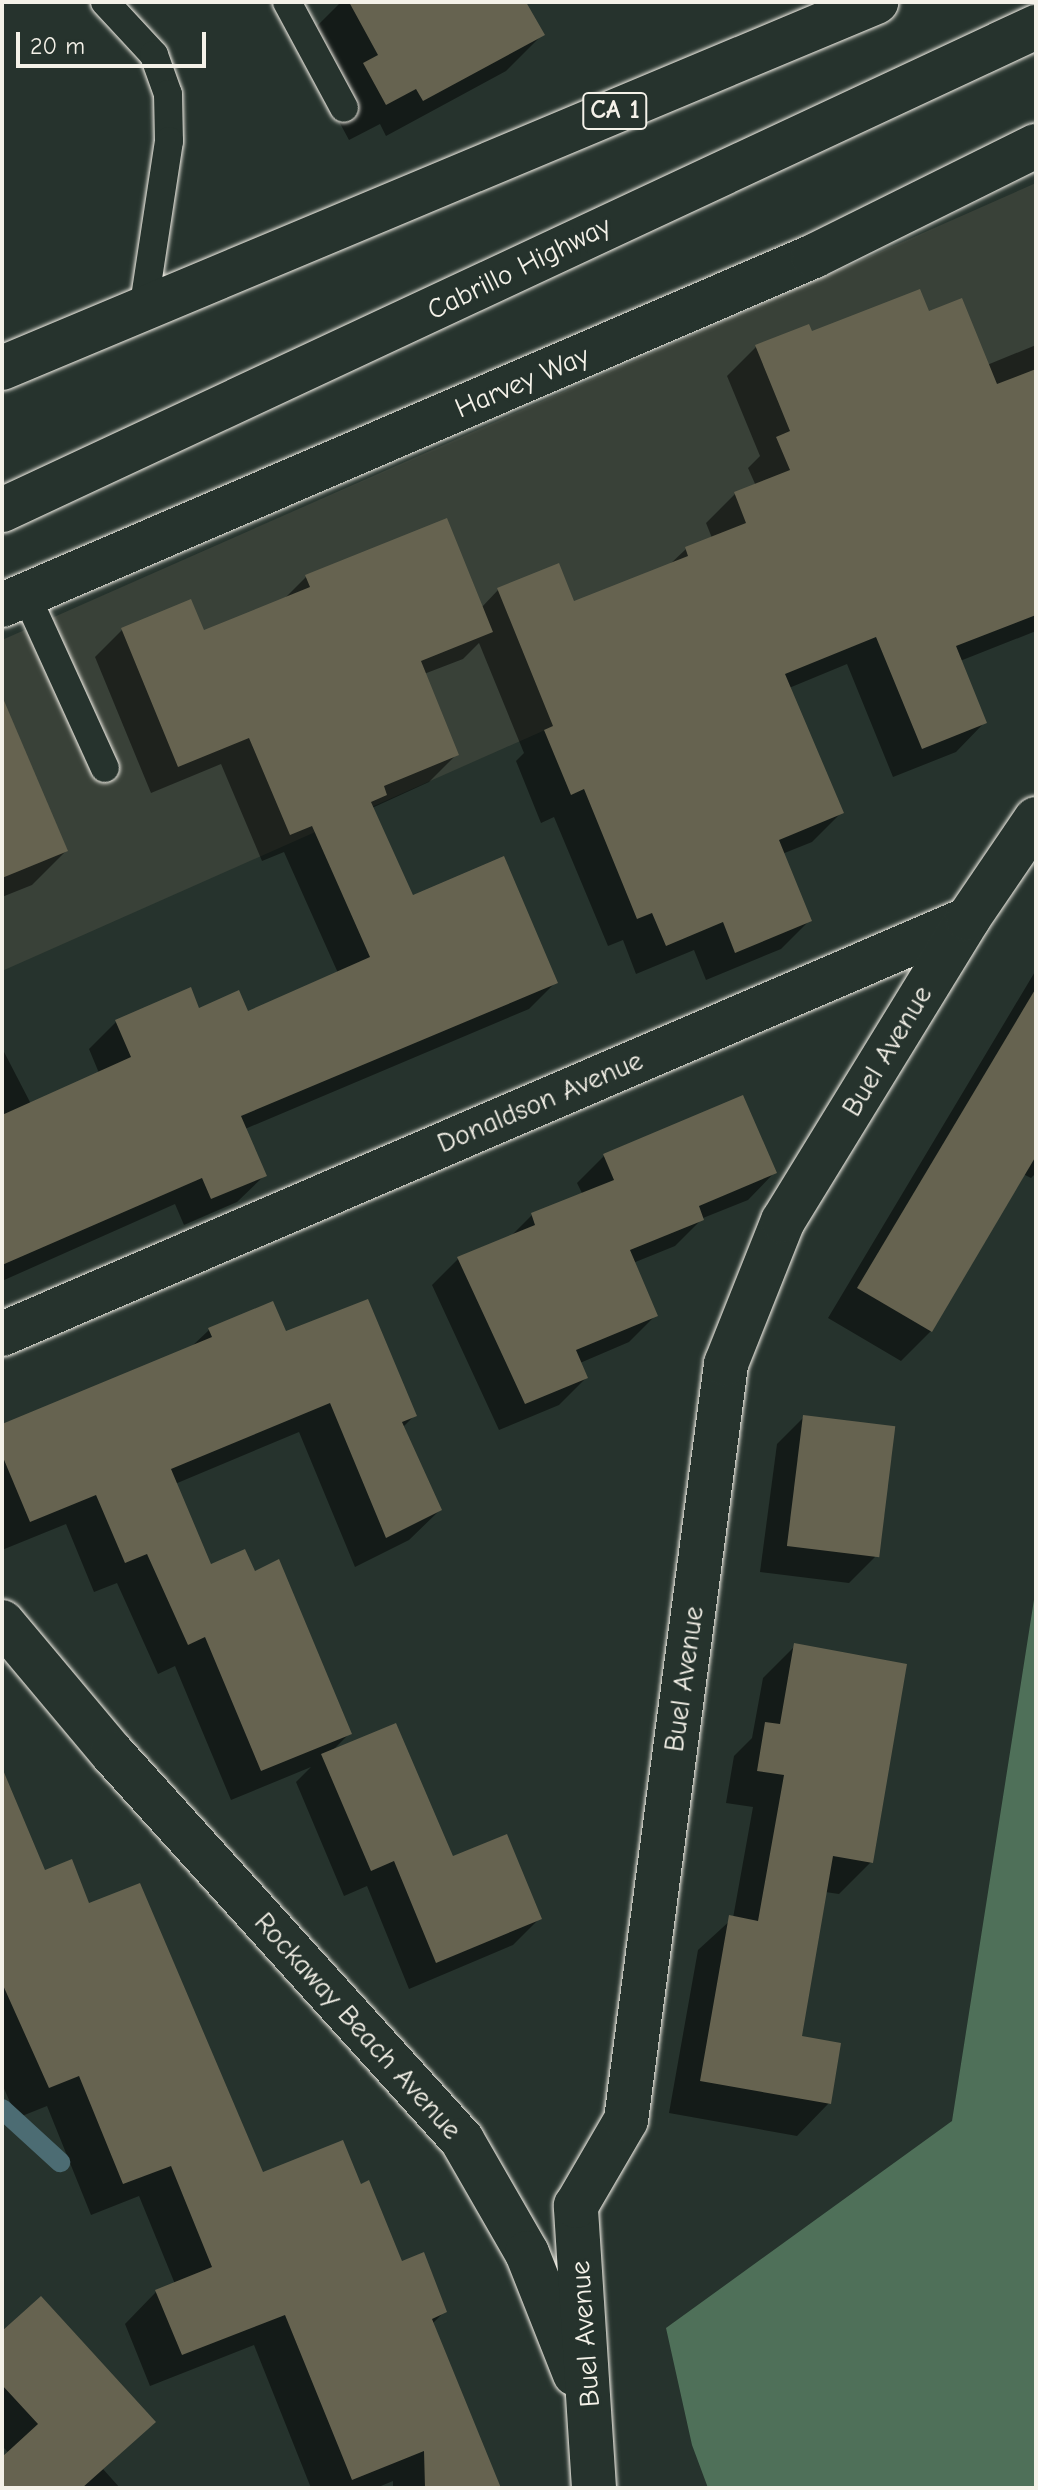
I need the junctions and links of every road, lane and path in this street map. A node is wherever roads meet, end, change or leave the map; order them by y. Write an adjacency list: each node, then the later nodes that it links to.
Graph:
1 (105, 2): 7 (lane)
2 (287, 2): 5 (lane)
3 (850, 6): 7 (main road, CA 1)
4 (1036, 27): 9 (main road, Cabrillo Highway)
5 (344, 108)
6 (1036, 146): 10 (main road, Harvey Way)
7 (144, 305): 8 (main road, CA 1)
8 (2, 368)
9 (2, 510)
10 (14, 600): 11 (lane)
11 (105, 768)
12 (1036, 819): 13 (main road)
13 (968, 919): 14 (main road, Donaldson Avenue); 16 (main road, Buel Avenue)
14 (2, 1334)
15 (2, 1622): 16 (main road, Rockaway Beach Avenue)
16 (590, 2411): 17 (main road, Buel Avenue); 18 (main road, Rockaway Beach Avenue)
17 (594, 2488)
18 (622, 2488)

